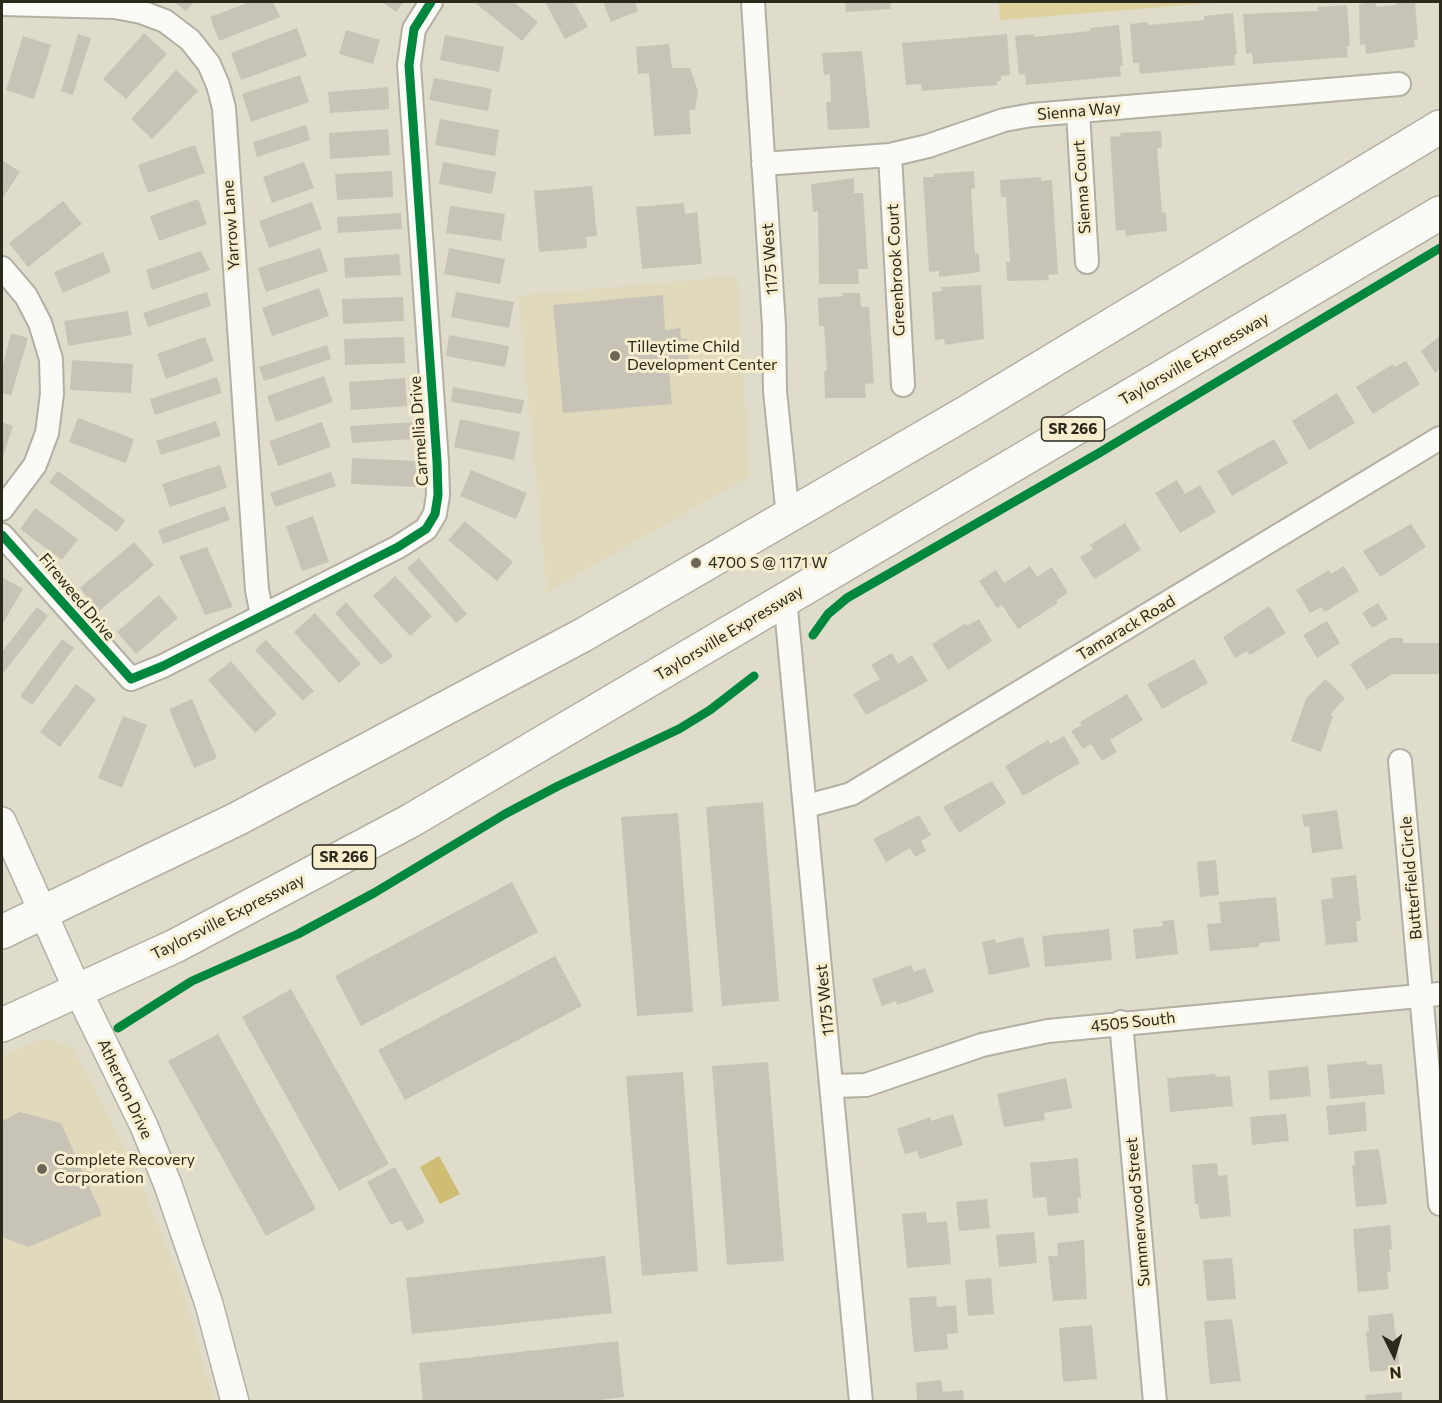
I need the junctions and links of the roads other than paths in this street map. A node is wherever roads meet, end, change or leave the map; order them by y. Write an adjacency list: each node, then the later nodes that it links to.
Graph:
1 (430, 2): 18 (street, Carmellia Drive)
2 (753, 2): 8 (street, 1175 West)
3 (2, 4): 18 (street, Yarrow Lane)
4 (1399, 84): 5 (street, Sienna Way)
5 (1078, 112): 7 (street, Sienna Way); 10 (street, Sienna Court)
6 (1440, 127): 15 (main road)
7 (890, 155): 8 (street, Sienna Way); 12 (street, Greenbrook Court)
8 (763, 164): 15 (street, 1175 West)
9 (1440, 213): 17 (main road, Taylorsville Expressway / SR 266)
10 (1087, 262)
11 (2, 268): 14 (street)
12 (903, 385)
13 (1440, 438): 21 (street, Tamarack Road)
14 (2, 510)
15 (788, 517): 23 (main road)
16 (2, 535): 19 (street, Fireweed Drive)
17 (785, 598): 21 (street, 1175 West); 25 (main road, Taylorsville Expressway / SR 266)
18 (262, 615): 19 (street, Carmellia Drive)
19 (131, 679)
20 (1400, 761): 26 (street, Butterfield Circle)
21 (807, 806): 29 (street, 1175 West)
22 (2, 821): 23 (street, Atherton Drive)
23 (44, 912): 24 (main road); 25 (street, Atherton Drive)
24 (2, 932)
25 (78, 991): 28 (main road, Taylorsville Expressway / SR 266); 31 (street, Atherton Drive)
26 (1431, 994): 27 (street, 4505 South); 30 (street, Butterfield Circle)
27 (1121, 1022): 29 (street, 4505 South); 33 (street, Summerwood Street)
28 (2, 1025)
29 (833, 1086): 32 (street, 1175 West)
30 (1440, 1204)
31 (232, 1401)
32 (861, 1401)
33 (1155, 1401)

